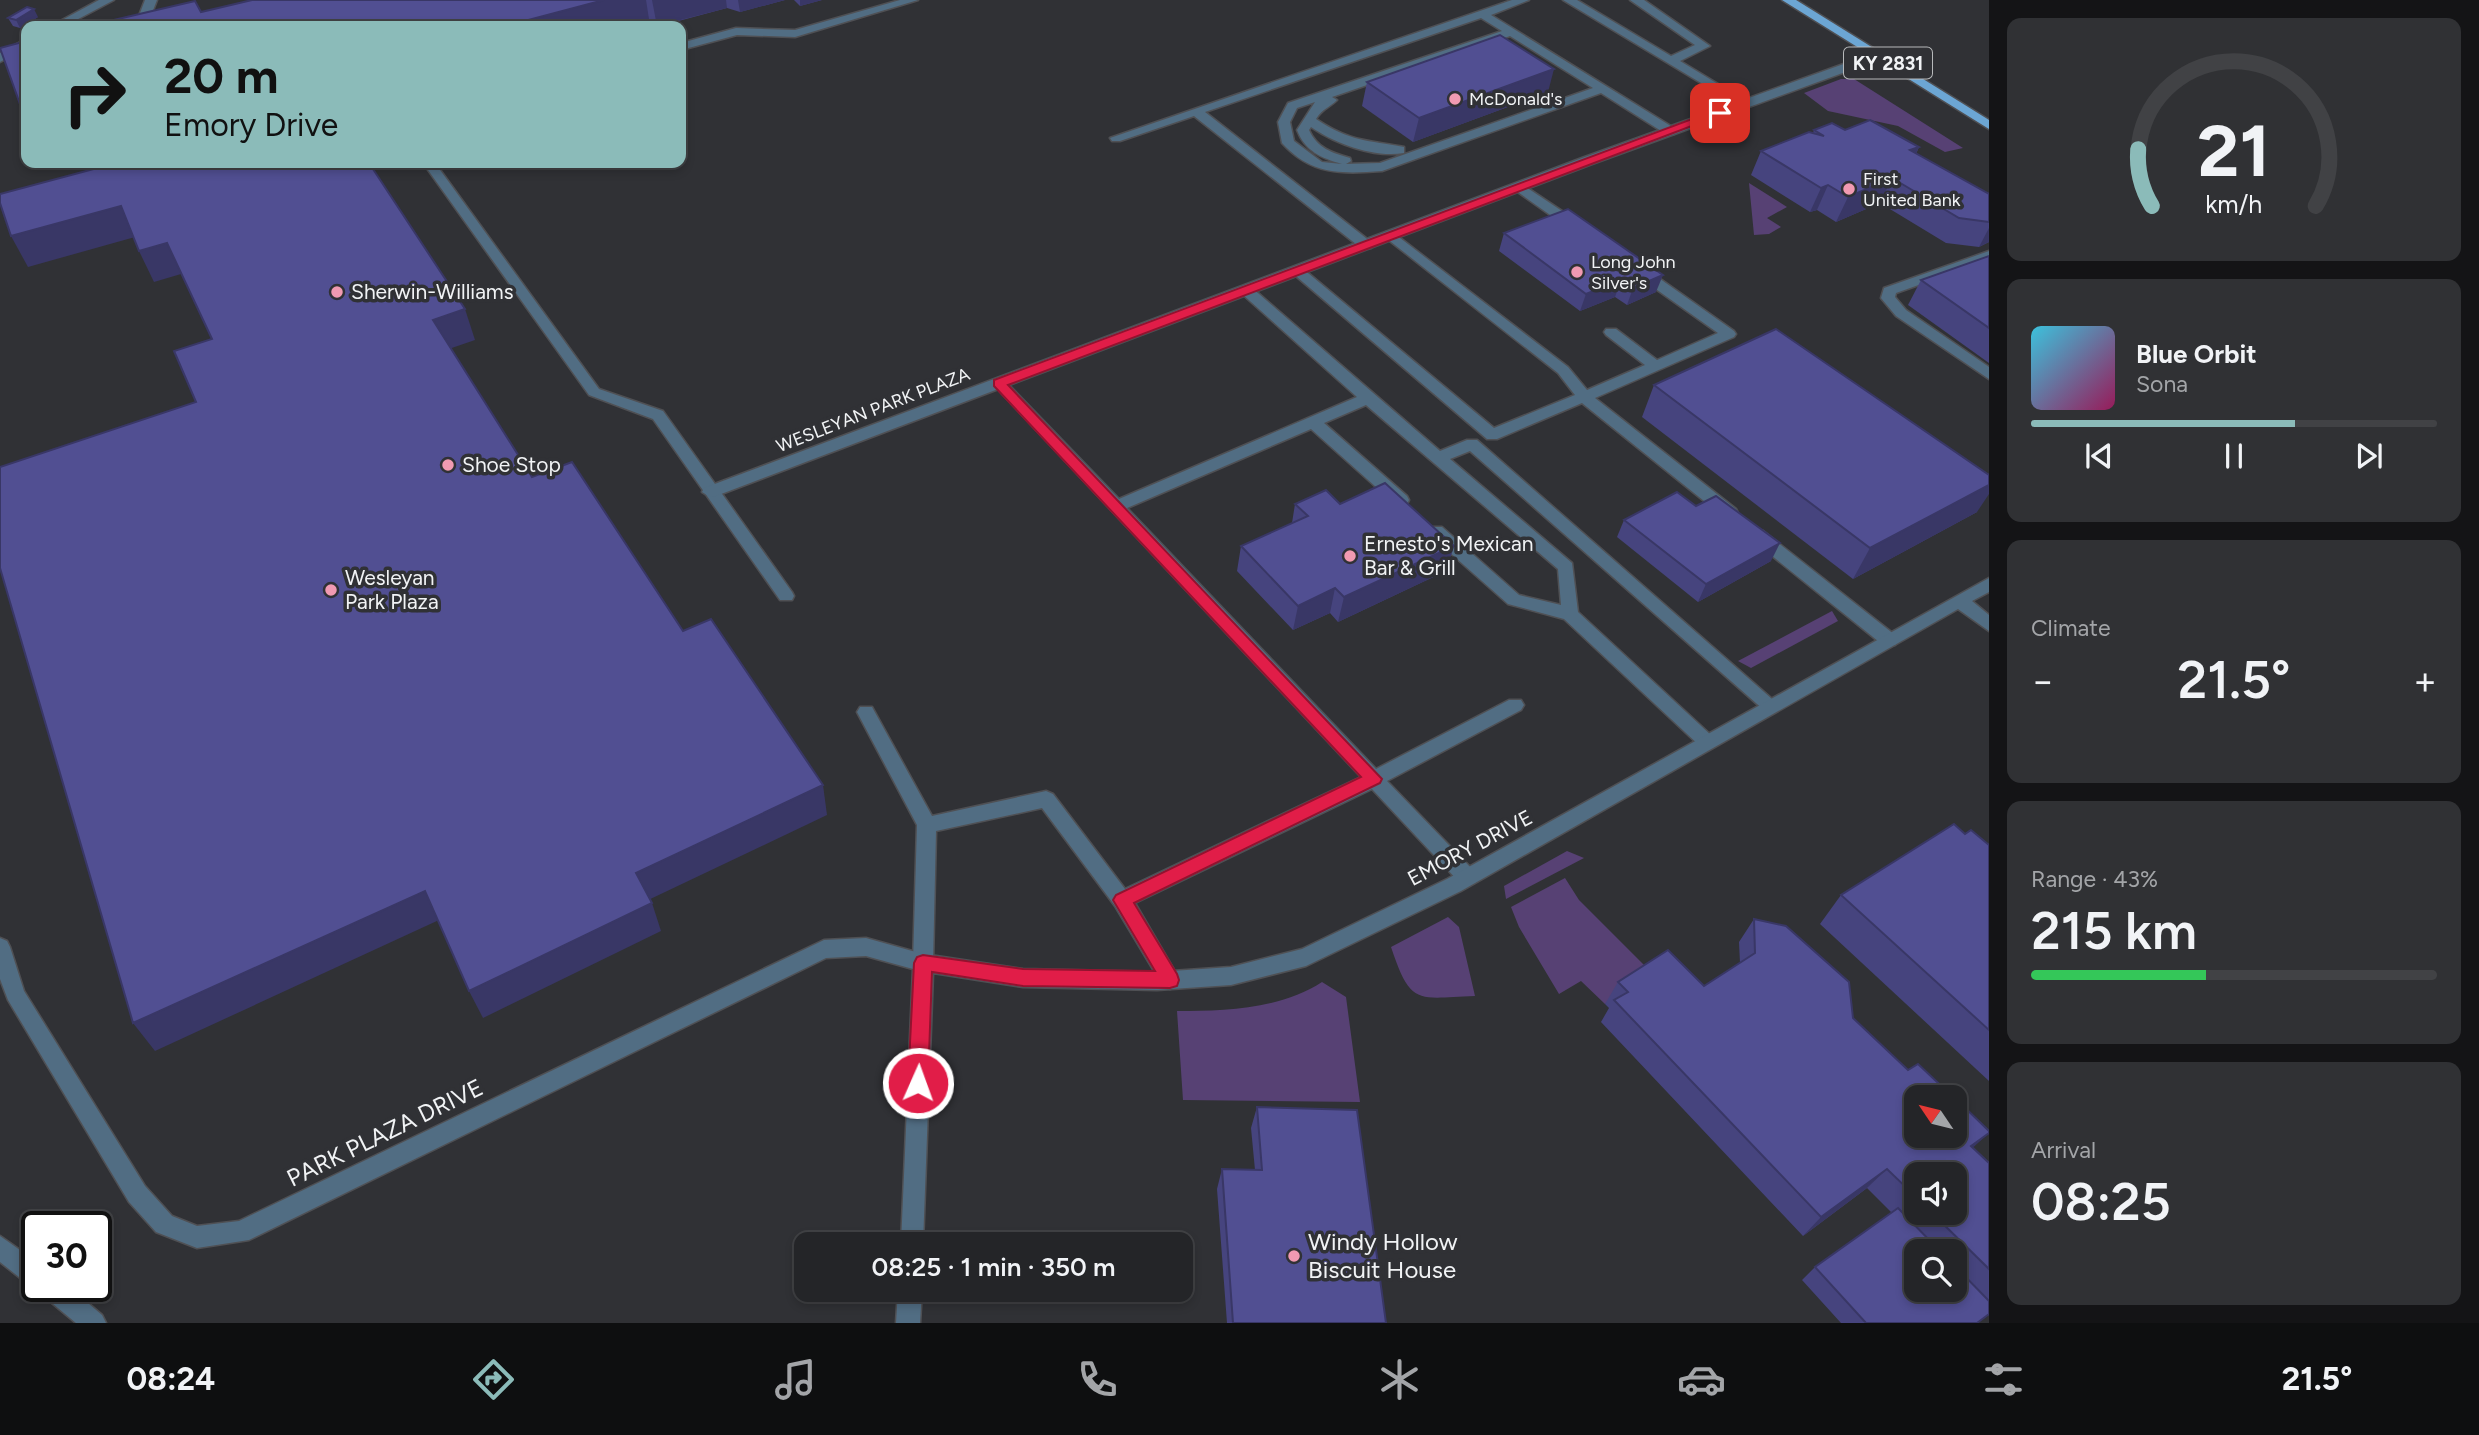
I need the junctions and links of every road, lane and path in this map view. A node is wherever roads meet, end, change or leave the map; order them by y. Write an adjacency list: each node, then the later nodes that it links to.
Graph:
1 (108, 0): 9 (street)
2 (152, 0): 10 (street)
3 (912, 0): 13 (street)
4 (1523, 0): 8 (street)
5 (1569, 0): 16 (street)
6 (1636, 0): 16 (street)
7 (1788, 0): 14 (main road, KY 2831)
8 (1482, 14): 11 (street); 21 (street)
9 (67, 21)
10 (143, 21)
11 (1511, 32): 17 (street); 18 (street)
12 (21, 46): 15 (street)
13 (686, 46)
14 (1877, 56): 20 (street, WESLEYAN PARK PLAZA); 23 (main road, KY 2831)
15 (0, 58)
16 (1671, 60): 20 (street)
17 (1602, 89): 19 (street); 24 (street)
18 (1339, 90): 19 (street); 22 (street)
19 (1572, 99): 26 (street)
20 (1745, 104): 24 (street, WESLEYAN PARK PLAZA)
21 (1196, 111): 25 (street); 31 (street)
22 (1309, 120): 26 (street); 26 (street)
23 (1989, 125)
24 (1670, 131): 28 (street, WESLEYAN PARK PLAZA)
25 (1116, 138)
26 (1400, 150)
27 (433, 168): 46 (street)
28 (1520, 187): 29 (street); 30 (street, WESLEYAN PARK PLAZA)
29 (1586, 233)
30 (1391, 235): 31 (street, WESLEYAN PARK PLAZA); 40 (street)
31 (1366, 245): 34 (street, WESLEYAN PARK PLAZA)
32 (1989, 255): 38 (street)
33 (1630, 264): 37 (street)
34 (1297, 271): 35 (street, WESLEYAN PARK PLAZA); 43 (street)
35 (1246, 290): 39 (street, WESLEYAN PARK PLAZA); 41 (street)
36 (1611, 332): 37 (street)
37 (1656, 366): 40 (street)
38 (1989, 374)
39 (999, 383): 46 (street, WESLEYAN PARK PLAZA); 47 (street)
40 (1584, 397): 43 (street); 53 (street)
41 (1368, 398): 42 (street); 45 (street)
42 (1313, 422): 47 (street); 51 (street)
43 (1492, 435): 44 (street)
44 (1472, 444): 45 (street); 55 (street)
45 (1439, 458): 51 (street)
46 (710, 492): 49 (street)
47 (1116, 507): 58 (street)
48 (1989, 584): 50 (street, EMORY DRIVE)
49 (786, 596)
50 (1959, 600): 52 (street); 53 (street, EMORY DRIVE)
51 (1570, 614): 57 (street)
52 (1989, 625)
53 (1889, 640): 55 (street, EMORY DRIVE)
54 (1515, 705): 58 (street)
55 (1771, 706): 57 (street, EMORY DRIVE)
56 (866, 712): 59 (street)
57 (1707, 742): 60 (street, EMORY DRIVE)
58 (1374, 779): 60 (street); 61 (street)
59 (927, 825): 61 (street); 63 (street)
60 (1467, 877): 64 (street, EMORY DRIVE)
61 (1122, 900): 64 (street)
62 (0, 947): 63 (street, PARK PLAZA DRIVE)
63 (923, 963): 64 (street, EMORY DRIVE); 65 (street)
64 (1170, 980)
65 (912, 1232)
66 (0, 1247): 67 (street)
67 (21, 1264)
68 (68, 1302): 70 (street)
69 (909, 1302): 71 (street)
70 (94, 1323)
71 (908, 1323)

